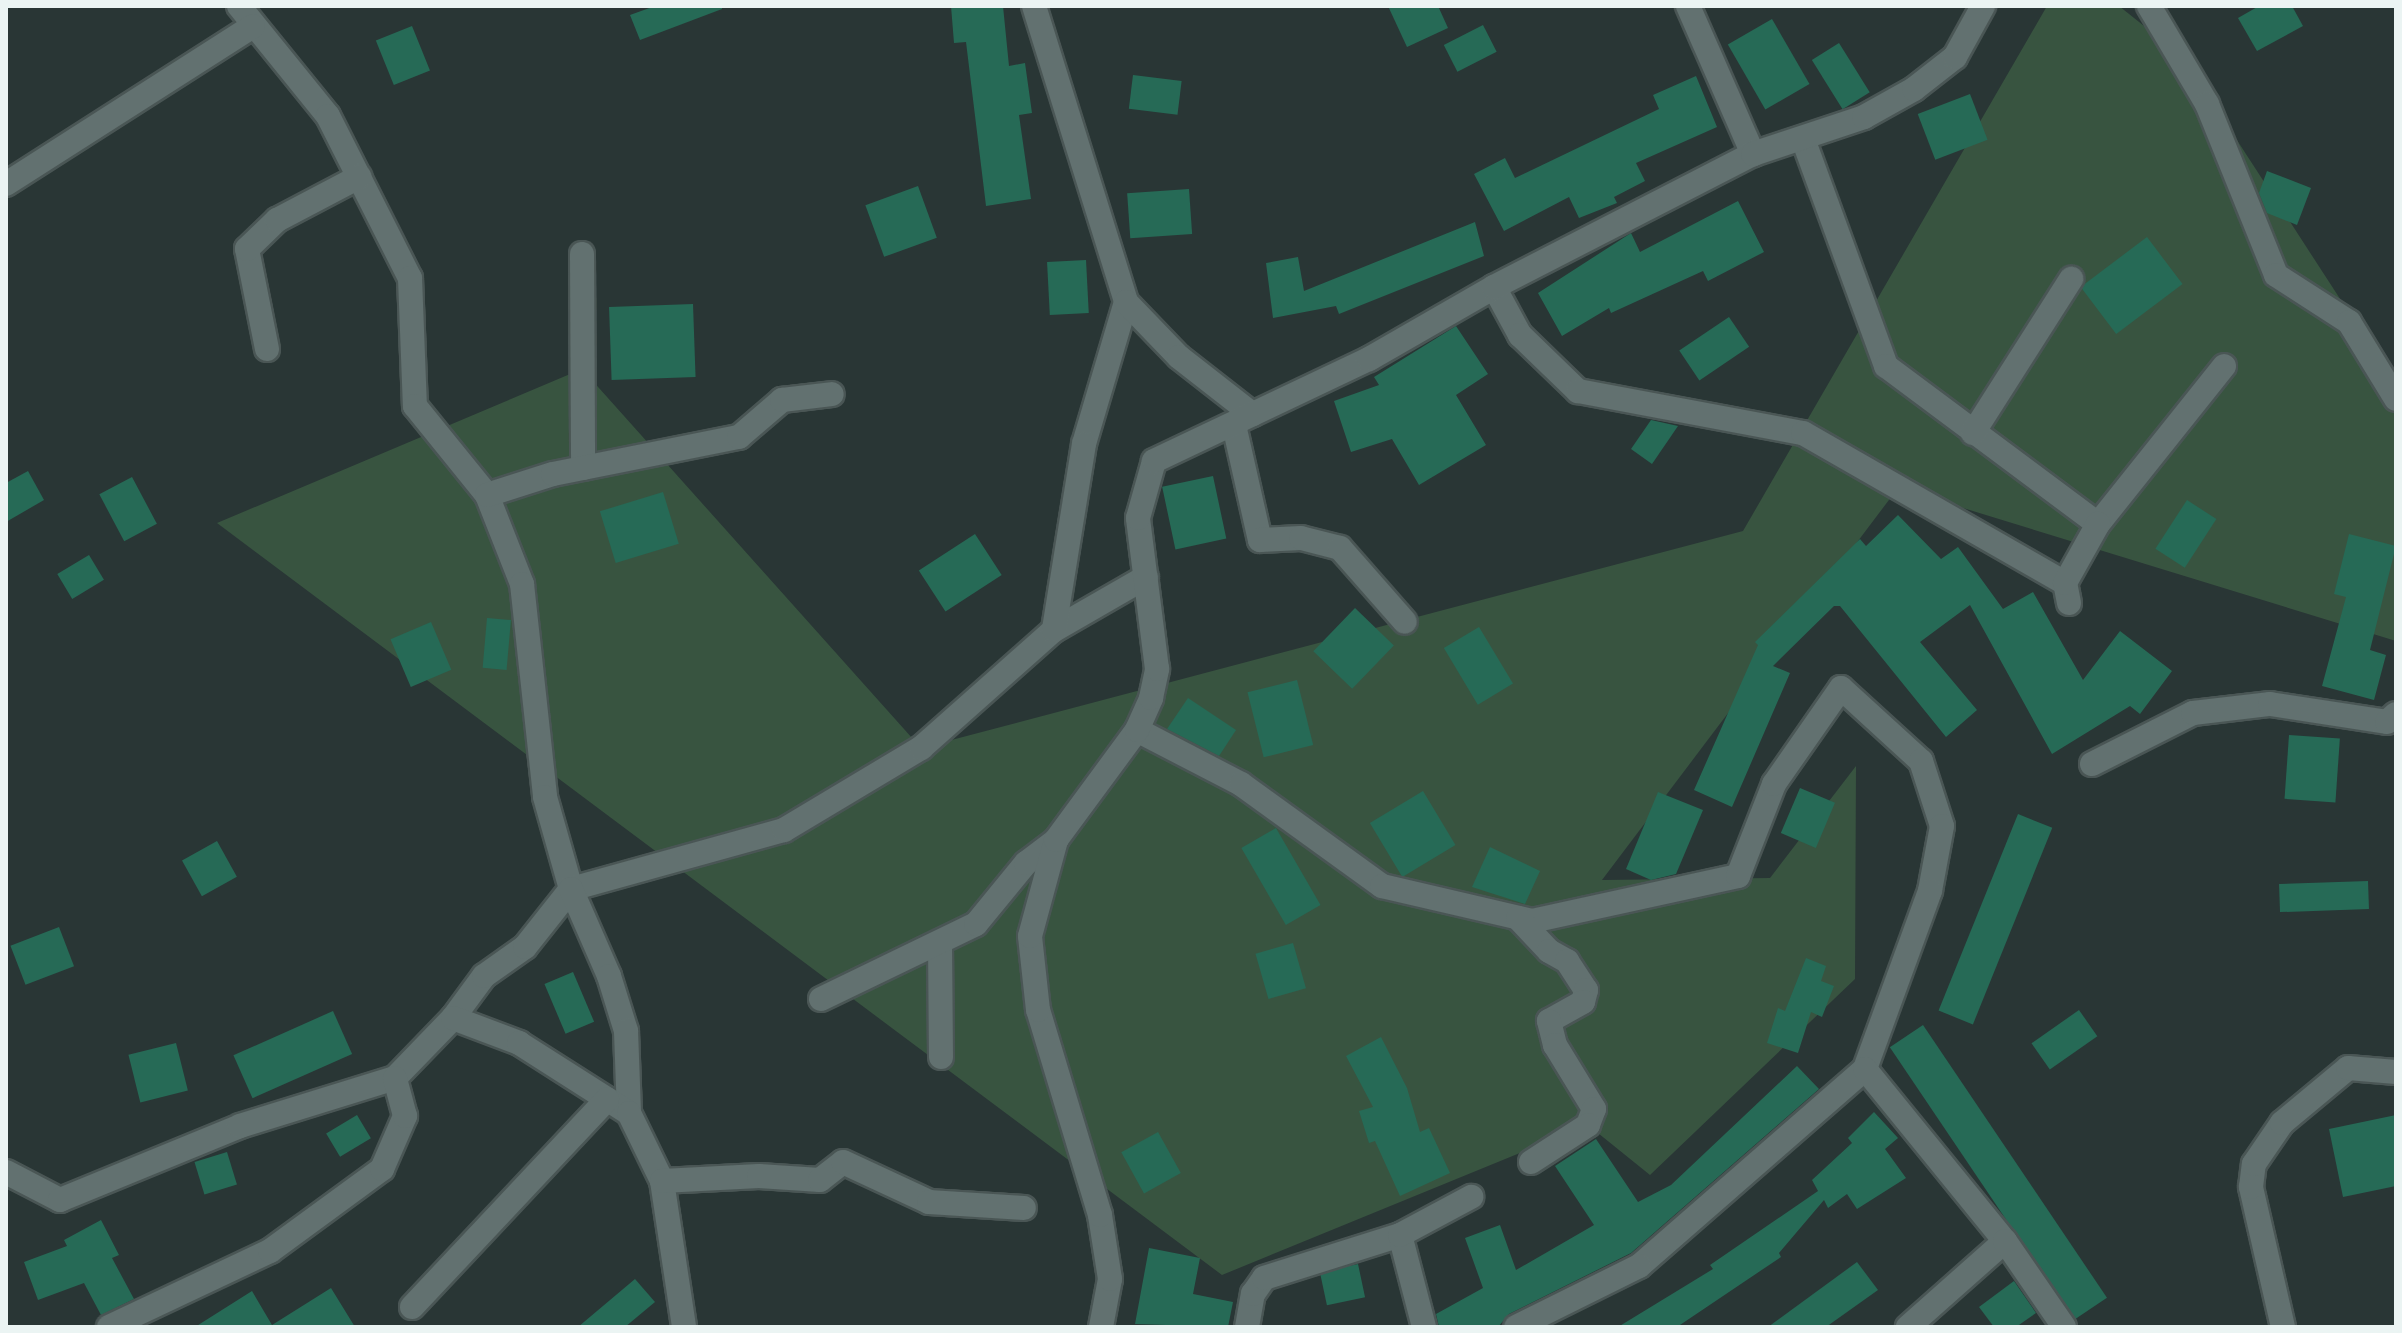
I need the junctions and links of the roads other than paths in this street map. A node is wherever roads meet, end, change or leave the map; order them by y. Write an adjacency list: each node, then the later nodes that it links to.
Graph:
1 (1034, 6): 13 (street)
2 (1688, 6): 7 (street)
3 (1983, 6): 6 (street)
4 (2149, 6): 17 (street)
5 (246, 16): 8 (street); 9 (street)
6 (1803, 139): 7 (street); 19 (street)
7 (1753, 154): 12 (street)
8 (359, 177): 14 (street); 21 (street)
9 (6, 184)
10 (582, 254): 20 (street)
11 (2071, 279): 19 (street)
12 (1494, 287): 18 (street); 22 (street)
13 (1126, 302): 18 (street); 25 (street)
14 (267, 349)
15 (2224, 366): 22 (street)
16 (832, 394): 20 (street)
17 (2396, 399)
18 (1243, 420): 23 (street); 24 (street)
19 (1973, 433): 22 (street)
20 (583, 468): 21 (street)
21 (487, 495): 30 (street)
22 (2098, 524)
23 (1146, 577): 25 (street); 27 (street)
24 (1405, 622)
25 (1054, 630): 30 (street)
26 (2396, 714): 28 (street)
27 (1137, 730): 29 (street); 31 (street)
28 (2092, 764)
29 (1056, 840): 32 (street); 51 (street)
30 (571, 889): 34 (street); 40 (street)
31 (1518, 918): 36 (street); 41 (street)
32 (940, 943): 33 (street); 35 (street)
33 (821, 999)
34 (453, 1018): 38 (street); 39 (street)
35 (941, 1057)
36 (1865, 1069): 47 (street); 54 (street)
37 (2396, 1072): 57 (street)
38 (395, 1078): 42 (street); 49 (street)
39 (607, 1099): 40 (street); 48 (street)
40 (629, 1113): 43 (street)
41 (1531, 1162)
42 (6, 1172)
43 (662, 1181): 45 (street); 50 (street)
44 (1471, 1197): 46 (street)
45 (1024, 1208)
46 (1400, 1235): 52 (street); 53 (street)
47 (2005, 1241): 55 (street); 56 (street)
48 (412, 1307)
49 (109, 1327)
50 (684, 1327)
51 (1101, 1327)
52 (1247, 1327)
53 (1424, 1327)
54 (1516, 1327)
55 (1908, 1327)
56 (2064, 1327)
57 (2283, 1327)

